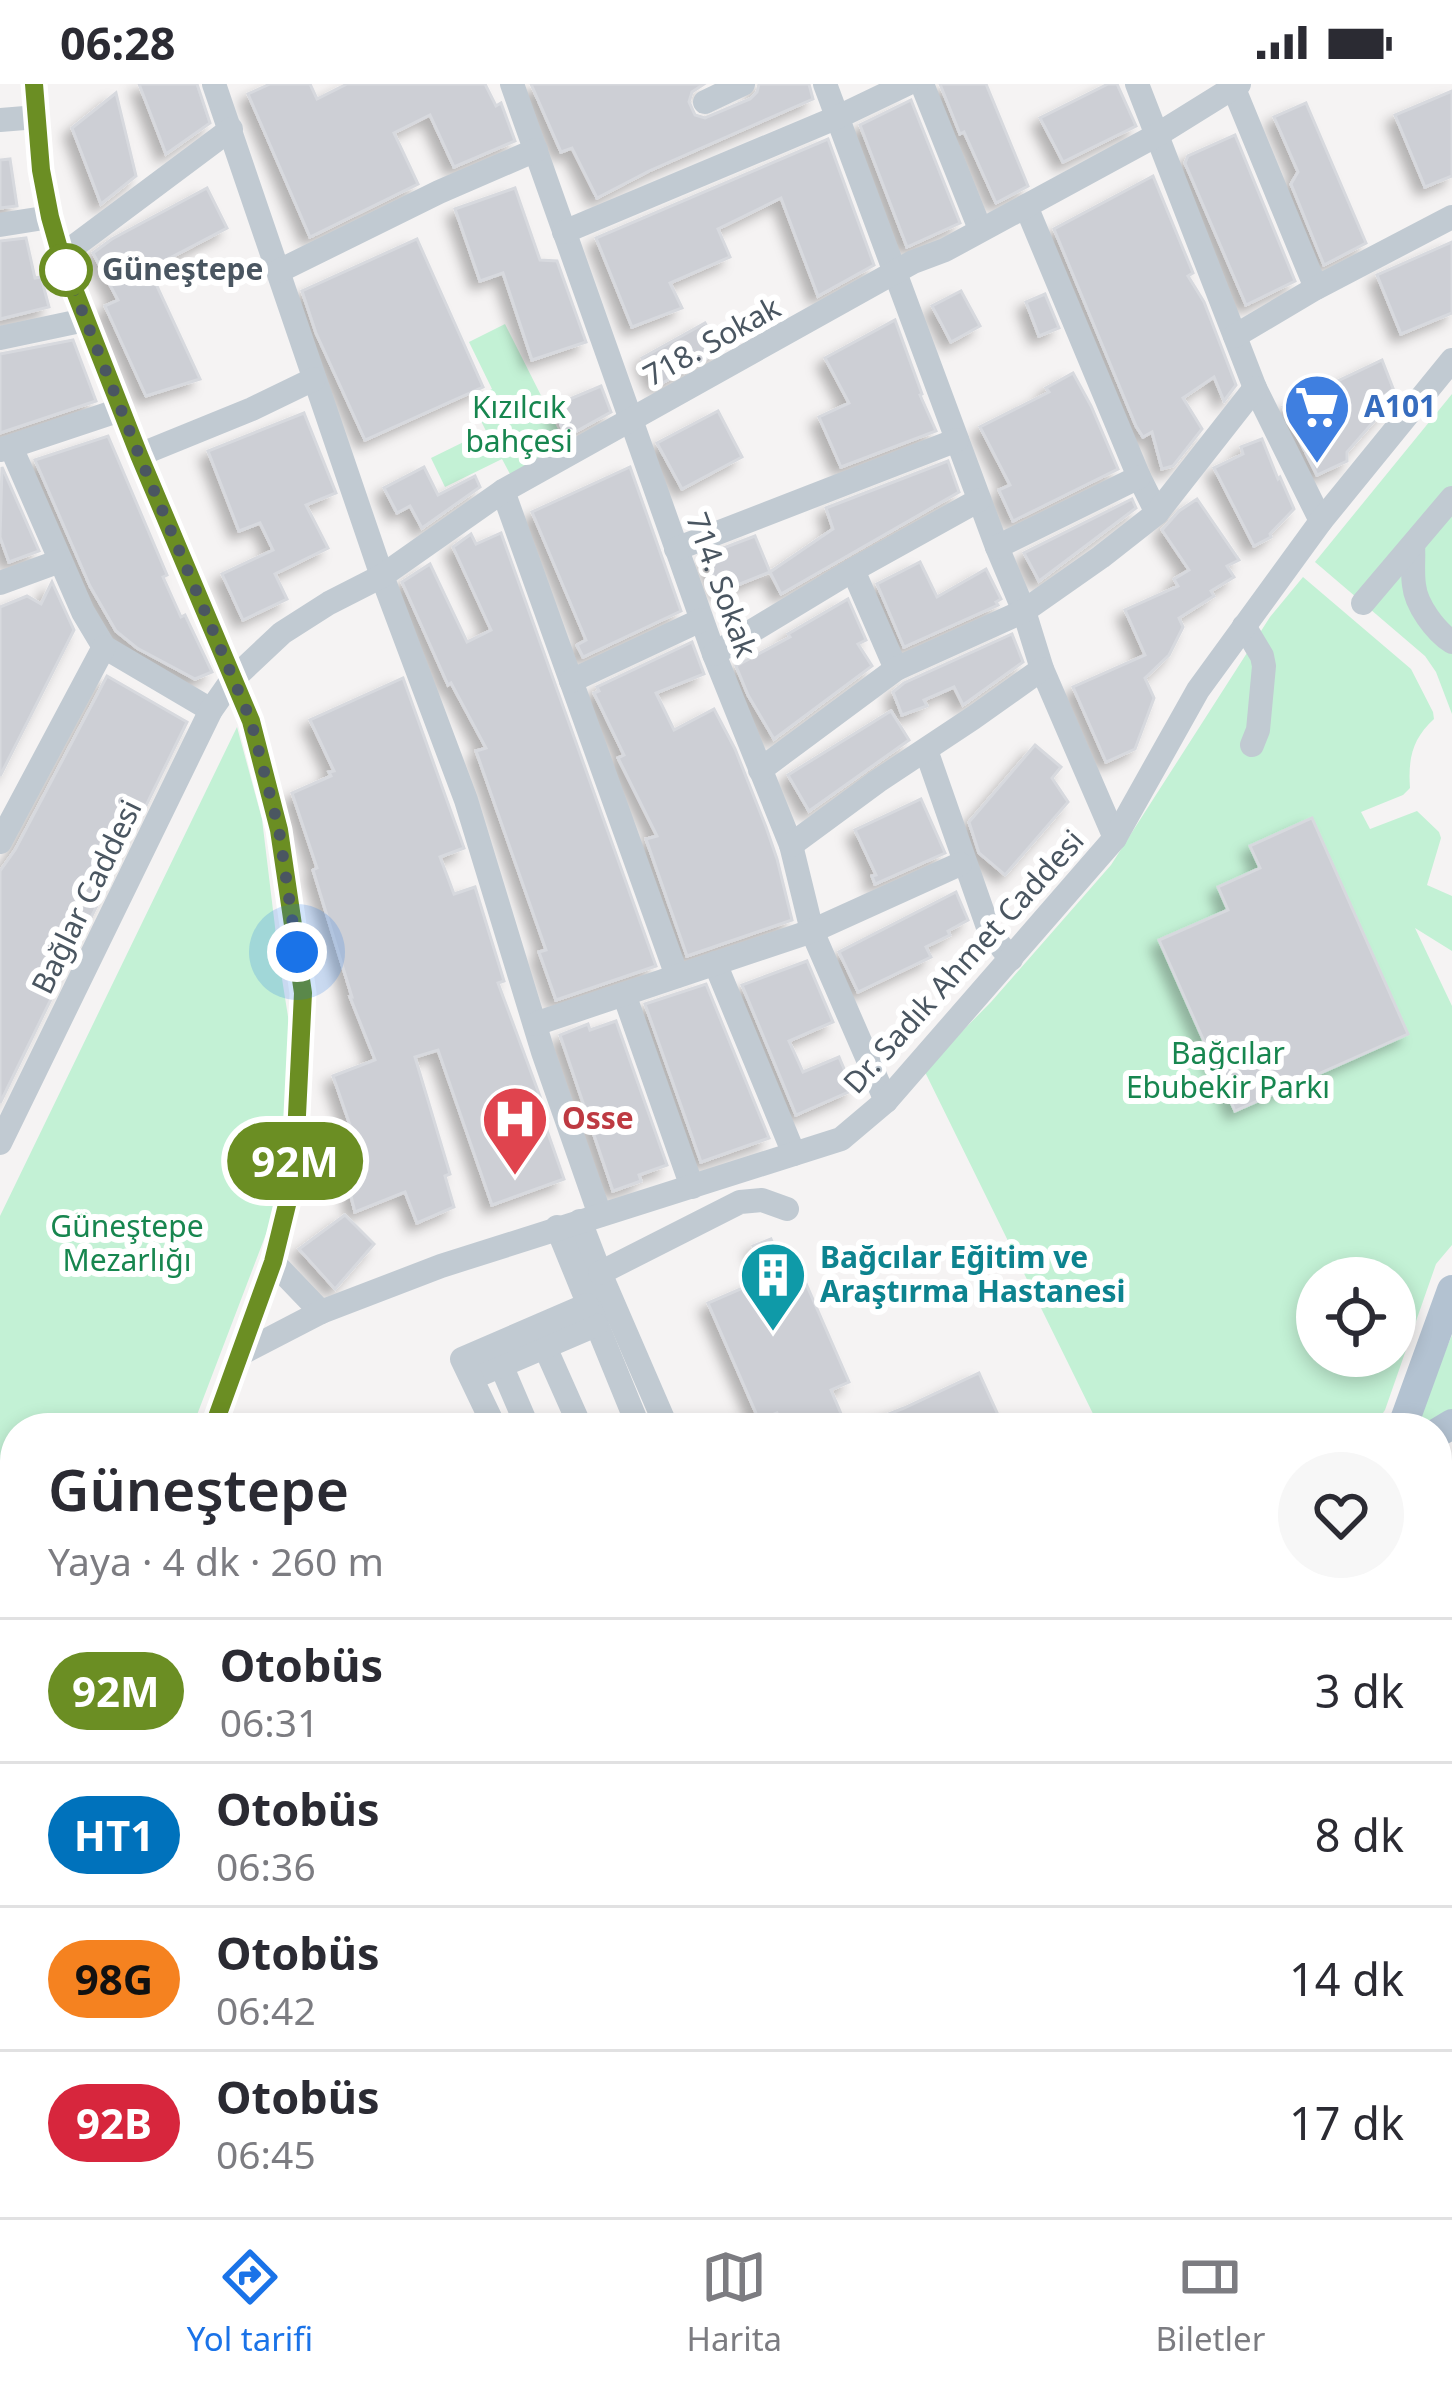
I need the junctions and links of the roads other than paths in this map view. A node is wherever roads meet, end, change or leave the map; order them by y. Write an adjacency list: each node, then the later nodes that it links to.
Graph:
1 (34, 84): 12 (street)
2 (214, 84): 13 (street)
3 (743, 84): 10 (street)
4 (825, 84): 11 (street)
5 (907, 84): 11 (street)
6 (922, 84): 20 (street)
7 (1137, 84): 14 (street)
8 (1235, 85): 14 (street, 718. Sokak); 25 (street)
9 (520, 87): 15 (street, 714. Sokak)
10 (705, 101)
11 (838, 117): 21 (street); 24 (street)
12 (18, 119): 18 (street)
13 (231, 129): 22 (street); 23 (street)
14 (1157, 135): 16 (street, 718. Sokak); 27 (street)
15 (536, 150): 21 (street, 714. Sokak); 23 (street)
16 (1026, 206): 20 (street, 718. Sokak); 37 (street)
17 (1452, 217): 25 (street)
18 (43, 218): 19 (street); 22 (street)
19 (0, 225)
20 (980, 229): 24 (street, 718. Sokak)
21 (564, 232): 33 (street, 714. Sokak)
22 (61, 256): 26 (street)
23 (279, 271): 30 (street)
24 (895, 273): 33 (street, 718. Sokak); 34 (street)
25 (1316, 289): 27 (street)
26 (85, 320): 28 (street); 32 (street)
27 (1235, 336): 31 (street)
28 (0, 338)
29 (1448, 370): 42 (street, Dr. Sadık Ahmet Caddesi)
30 (314, 379): 36 (street); 48 (street)
31 (1255, 388): 41 (street); 42 (street)
32 (120, 410): 35 (street); 36 (street)
33 (631, 422): 38 (street, 718. Sokak); 45 (street, 714. Sokak)
34 (957, 440): 40 (street); 45 (street)
35 (5, 448): 46 (street)
36 (139, 455): 59 (street)
37 (1139, 477): 41 (street); 44 (street)
38 (503, 491): 48 (street, 718. Sokak); 60 (street)
39 (1452, 498): 43 (street)
40 (979, 500): 44 (street); 47 (street)
41 (1157, 513): 51 (street)
42 (1321, 521): 53 (street, Dr. Sadık Ahmet Caddesi)
43 (1413, 545): 50 (street); 54 (street)
44 (997, 547): 51 (street)
45 (676, 549): 52 (street, 714. Sokak)
46 (61, 561): 49 (street); 55 (street)
47 (853, 570): 56 (street); 57 (street)
48 (382, 576): 59 (street, 718. Sokak); 74 (street)
49 (0, 583)
50 (1363, 604)
51 (1024, 611): 57 (street); 58 (street)
52 (701, 620): 56 (street, 714. Sokak); 60 (street)
53 (1244, 626): 62 (street); 65 (street, Dr. Sadık Ahmet Caddesi)
54 (1452, 642)
55 (104, 647): 61 (street); 66 (street)
56 (714, 654): 64 (street, 714. Sokak)
57 (896, 669): 64 (street)
58 (1042, 669): 63 (street); 65 (street)
59 (232, 680): 61 (street, Bağlar Caddesi); 81 (street)
60 (571, 681): 72 (street)
61 (211, 710): 76 (street, Bağlar Caddesi)
62 (1252, 745)
63 (926, 750): 67 (street); 70 (street)
64 (760, 770): 67 (street, 714. Sokak)
65 (1115, 838): 70 (street, Dr. Sadık Ahmet Caddesi)
66 (0, 842)
67 (791, 845): 69 (street, 714. Sokak)
68 (960, 864): 69 (street)
69 (812, 931): 71 (street); 75 (street, 714. Sokak)
70 (1010, 959): 75 (street, Dr. Sadık Ahmet Caddesi)
71 (715, 963): 72 (street); 77 (street)
72 (677, 976): 73 (street)
73 (624, 994): 74 (street); 78 (street)
74 (535, 1024): 80 (street)
75 (886, 1101): 77 (street, Dr. Sadık Ahmet Caddesi)
76 (0, 1142)
77 (794, 1154): 78 (street, Dr. Sadık Ahmet Caddesi)
78 (692, 1187): 80 (street, Dr. Sadık Ahmet Caddesi)
79 (787, 1209): 82 (street)
80 (579, 1221): 82 (street); 84 (street, Dr. Sadık Ahmet Caddesi); 85 (street)
81 (273, 1262): 84 (street); 87 (street)
82 (599, 1274): 95 (street)
83 (1452, 1290): 96 (main road)
84 (321, 1312): 87 (street, Dr. Sadık Ahmet Caddesi)
85 (591, 1315): 86 (street); 89 (street); 94 (street)
86 (545, 1347): 88 (street); 93 (street)
87 (242, 1353): 90 (street)
88 (501, 1366): 89 (street); 92 (street)
89 (472, 1378): 91 (street)
90 (219, 1413)
91 (489, 1413)
92 (521, 1413)
93 (574, 1413)
94 (633, 1413)
95 (660, 1413)
96 (1407, 1413)

